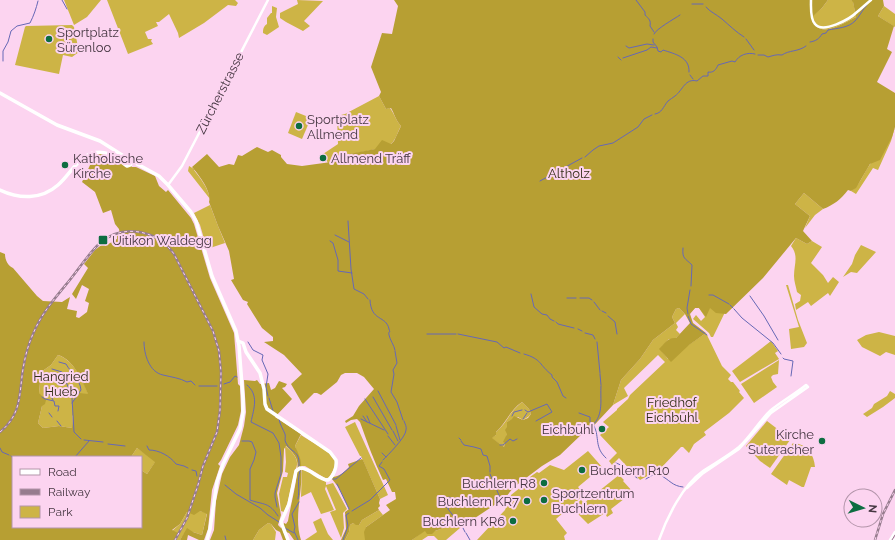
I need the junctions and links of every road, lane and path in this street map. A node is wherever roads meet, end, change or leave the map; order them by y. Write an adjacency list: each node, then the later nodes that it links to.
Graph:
1 (268, 0): 6 (street, Zürcherstrasse)
2 (811, 0): 3 (street)
3 (871, 0)
4 (1, 94): 5 (main road)
5 (133, 162): 6 (main road); 7 (main road)
6 (168, 185): 8 (main road)
7 (0, 190)
8 (238, 341): 11 (main road); 12 (main road)
9 (807, 386): 13 (street)
10 (895, 532): 14 (street)
11 (207, 540)
12 (288, 540)
13 (659, 540)
14 (890, 540)

